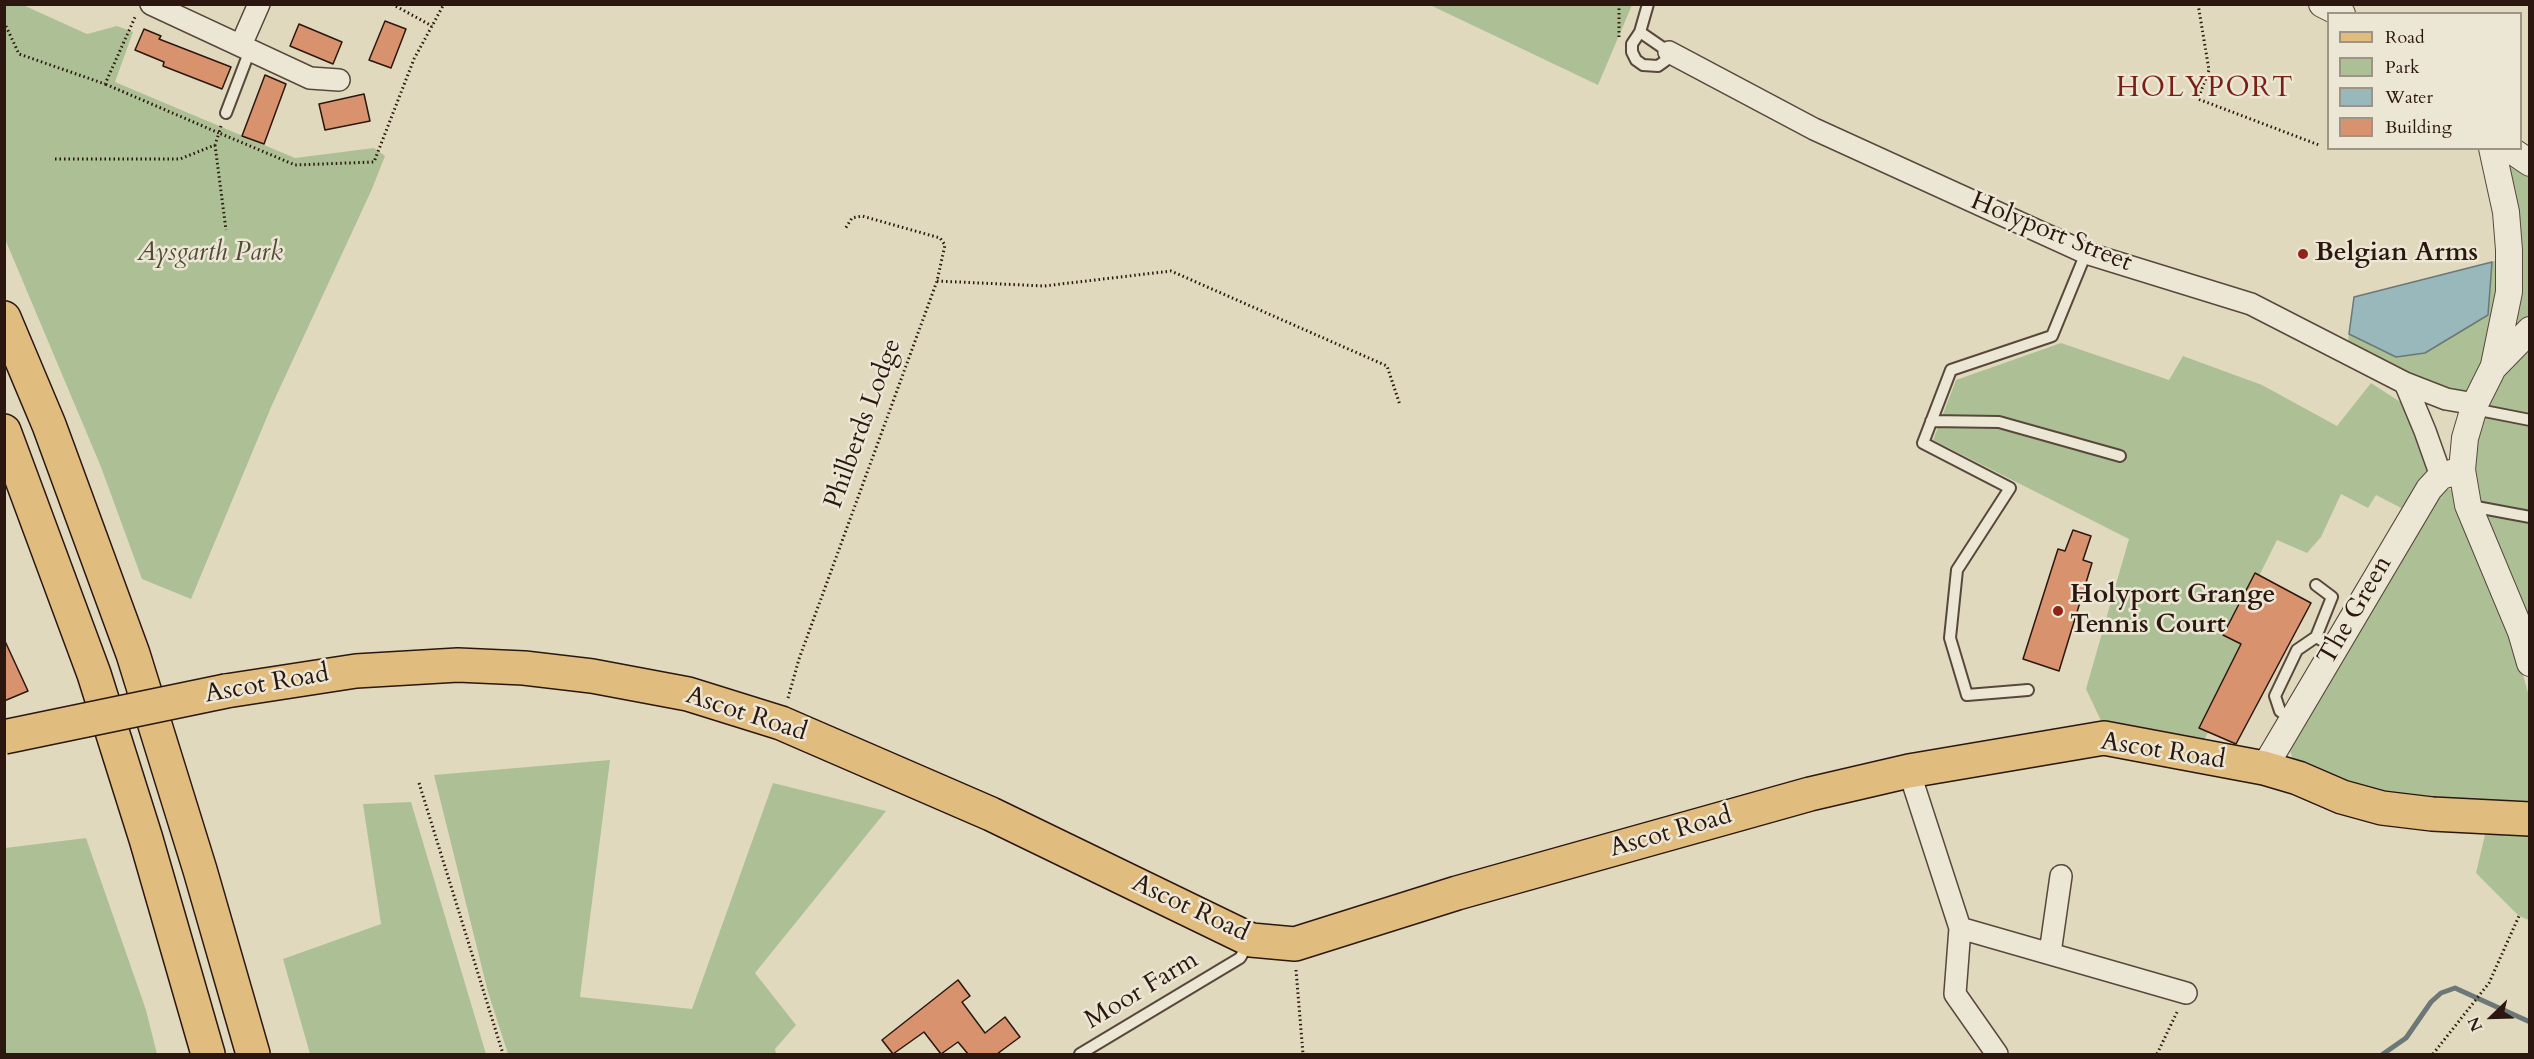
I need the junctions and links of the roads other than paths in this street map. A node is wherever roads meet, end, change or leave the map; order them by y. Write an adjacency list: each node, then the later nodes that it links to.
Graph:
1 (259, 4): 7 (street)
2 (1648, 4): 6 (lane)
3 (2322, 4): 5 (street)
4 (143, 9): 7 (street)
5 (2338, 12)
6 (1640, 32): 8 (lane); 8 (lane)
7 (245, 48): 9 (street); 10 (lane)
8 (1669, 52): 14 (street, Holyport Street)
9 (339, 80)
10 (226, 113)
11 (2492, 150): 17 (street)
12 (2511, 150): 13 (street)
13 (2529, 163)
14 (2086, 253): 18 (street, Holyport Street); 21 (lane)
15 (4, 318): 42 (main road)
16 (2529, 330): 17 (street)
17 (2493, 368): 19 (street)
18 (2405, 383): 19 (street, Holyport Street); 24 (street)
19 (2474, 407): 20 (lane); 24 (street)
20 (2529, 420)
21 (1931, 421): 23 (lane); 31 (lane)
22 (4, 431): 41 (main road)
23 (2120, 456)
24 (2451, 473): 25 (street); 29 (street, The Green)
25 (2468, 505): 26 (lane); 28 (street)
26 (2529, 517)
27 (2316, 585): 29 (lane)
28 (2525, 632): 30 (street)
29 (2326, 642): 33 (street, The Green)
30 (2529, 663)
31 (2028, 690)
32 (4, 738): 38 (main road, Ascot Road, bridge)
33 (2264, 768): 34 (main road, Ascot Road); 35 (main road, Ascot Road)
34 (1909, 771): 37 (street); 38 (main road, Ascot Road)
35 (2529, 819)
36 (2061, 876): 39 (street)
37 (1960, 928): 39 (street); 44 (street)
38 (1251, 940): 43 (lane, Moor Farm)
39 (2050, 953): 40 (street)
40 (2186, 993)
41 (207, 1049)
42 (253, 1054)
43 (1080, 1054)
44 (1997, 1054)

